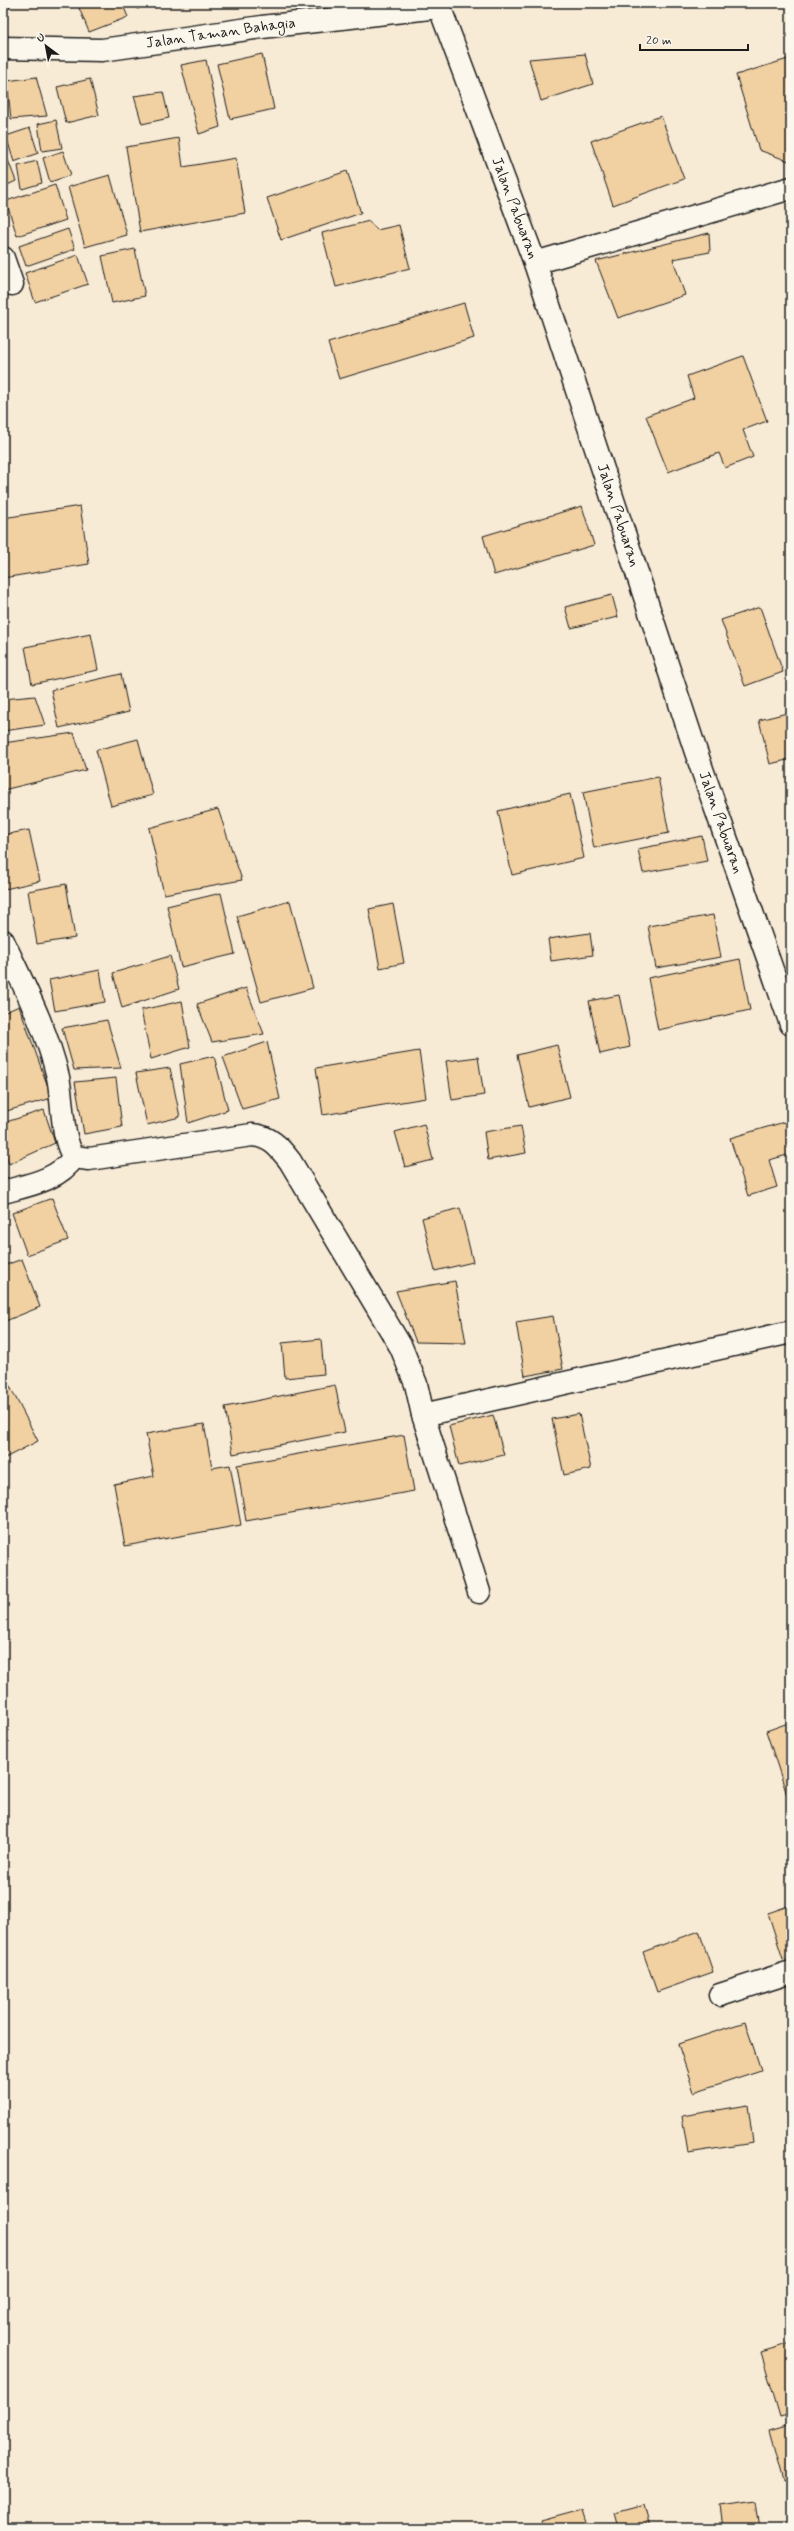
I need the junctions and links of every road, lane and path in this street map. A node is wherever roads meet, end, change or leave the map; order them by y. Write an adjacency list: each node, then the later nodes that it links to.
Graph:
1 (439, 5): 2 (street, Jalan Taman Bahagia); 5 (street, Jalan Pabuaran)
2 (3, 48)
3 (791, 188): 5 (street)
4 (3, 258): 6 (street)
5 (535, 263): 8 (street, Jalan Pabuaran)
6 (12, 284)
7 (3, 941): 9 (street)
8 (791, 1024)
9 (74, 1157): 10 (street); 12 (street)
10 (3, 1192)
11 (791, 1332): 12 (street)
12 (423, 1415): 13 (street)
13 (479, 1592)
14 (791, 1972): 15 (street)
15 (720, 1995)

